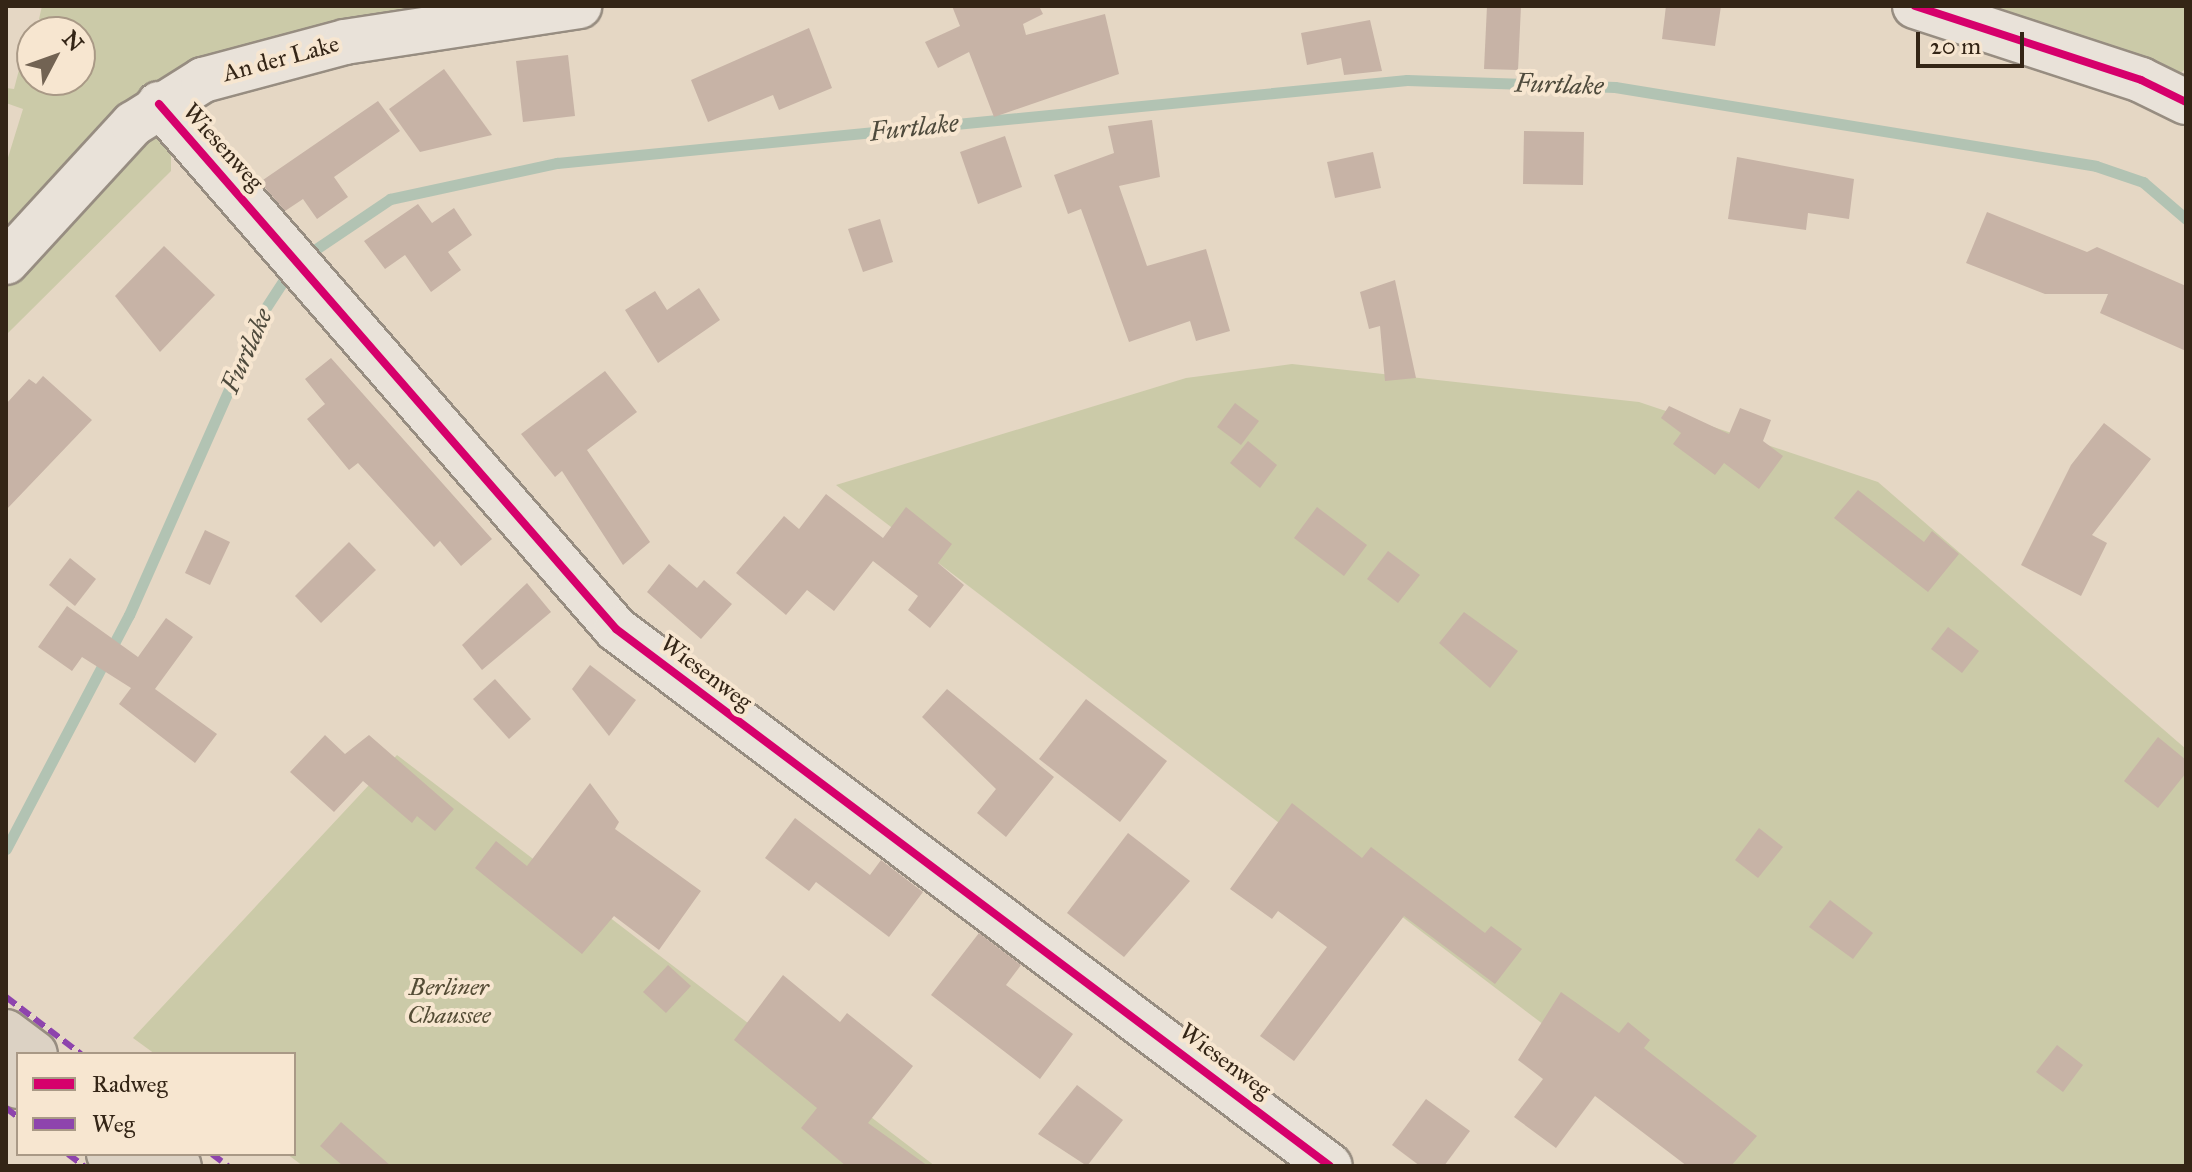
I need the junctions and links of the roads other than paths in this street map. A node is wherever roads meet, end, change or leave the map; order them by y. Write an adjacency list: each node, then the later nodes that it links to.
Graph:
1 (579, 6): 4 (street, An der Lake)
2 (1915, 6): 3 (street)
3 (2186, 102)
4 (159, 104): 5 (street, An der Lake); 8 (street, Wiesenweg)
5 (6, 262)
6 (6, 1032): 7 (main road)
7 (32, 1052)
8 (1330, 1166)

